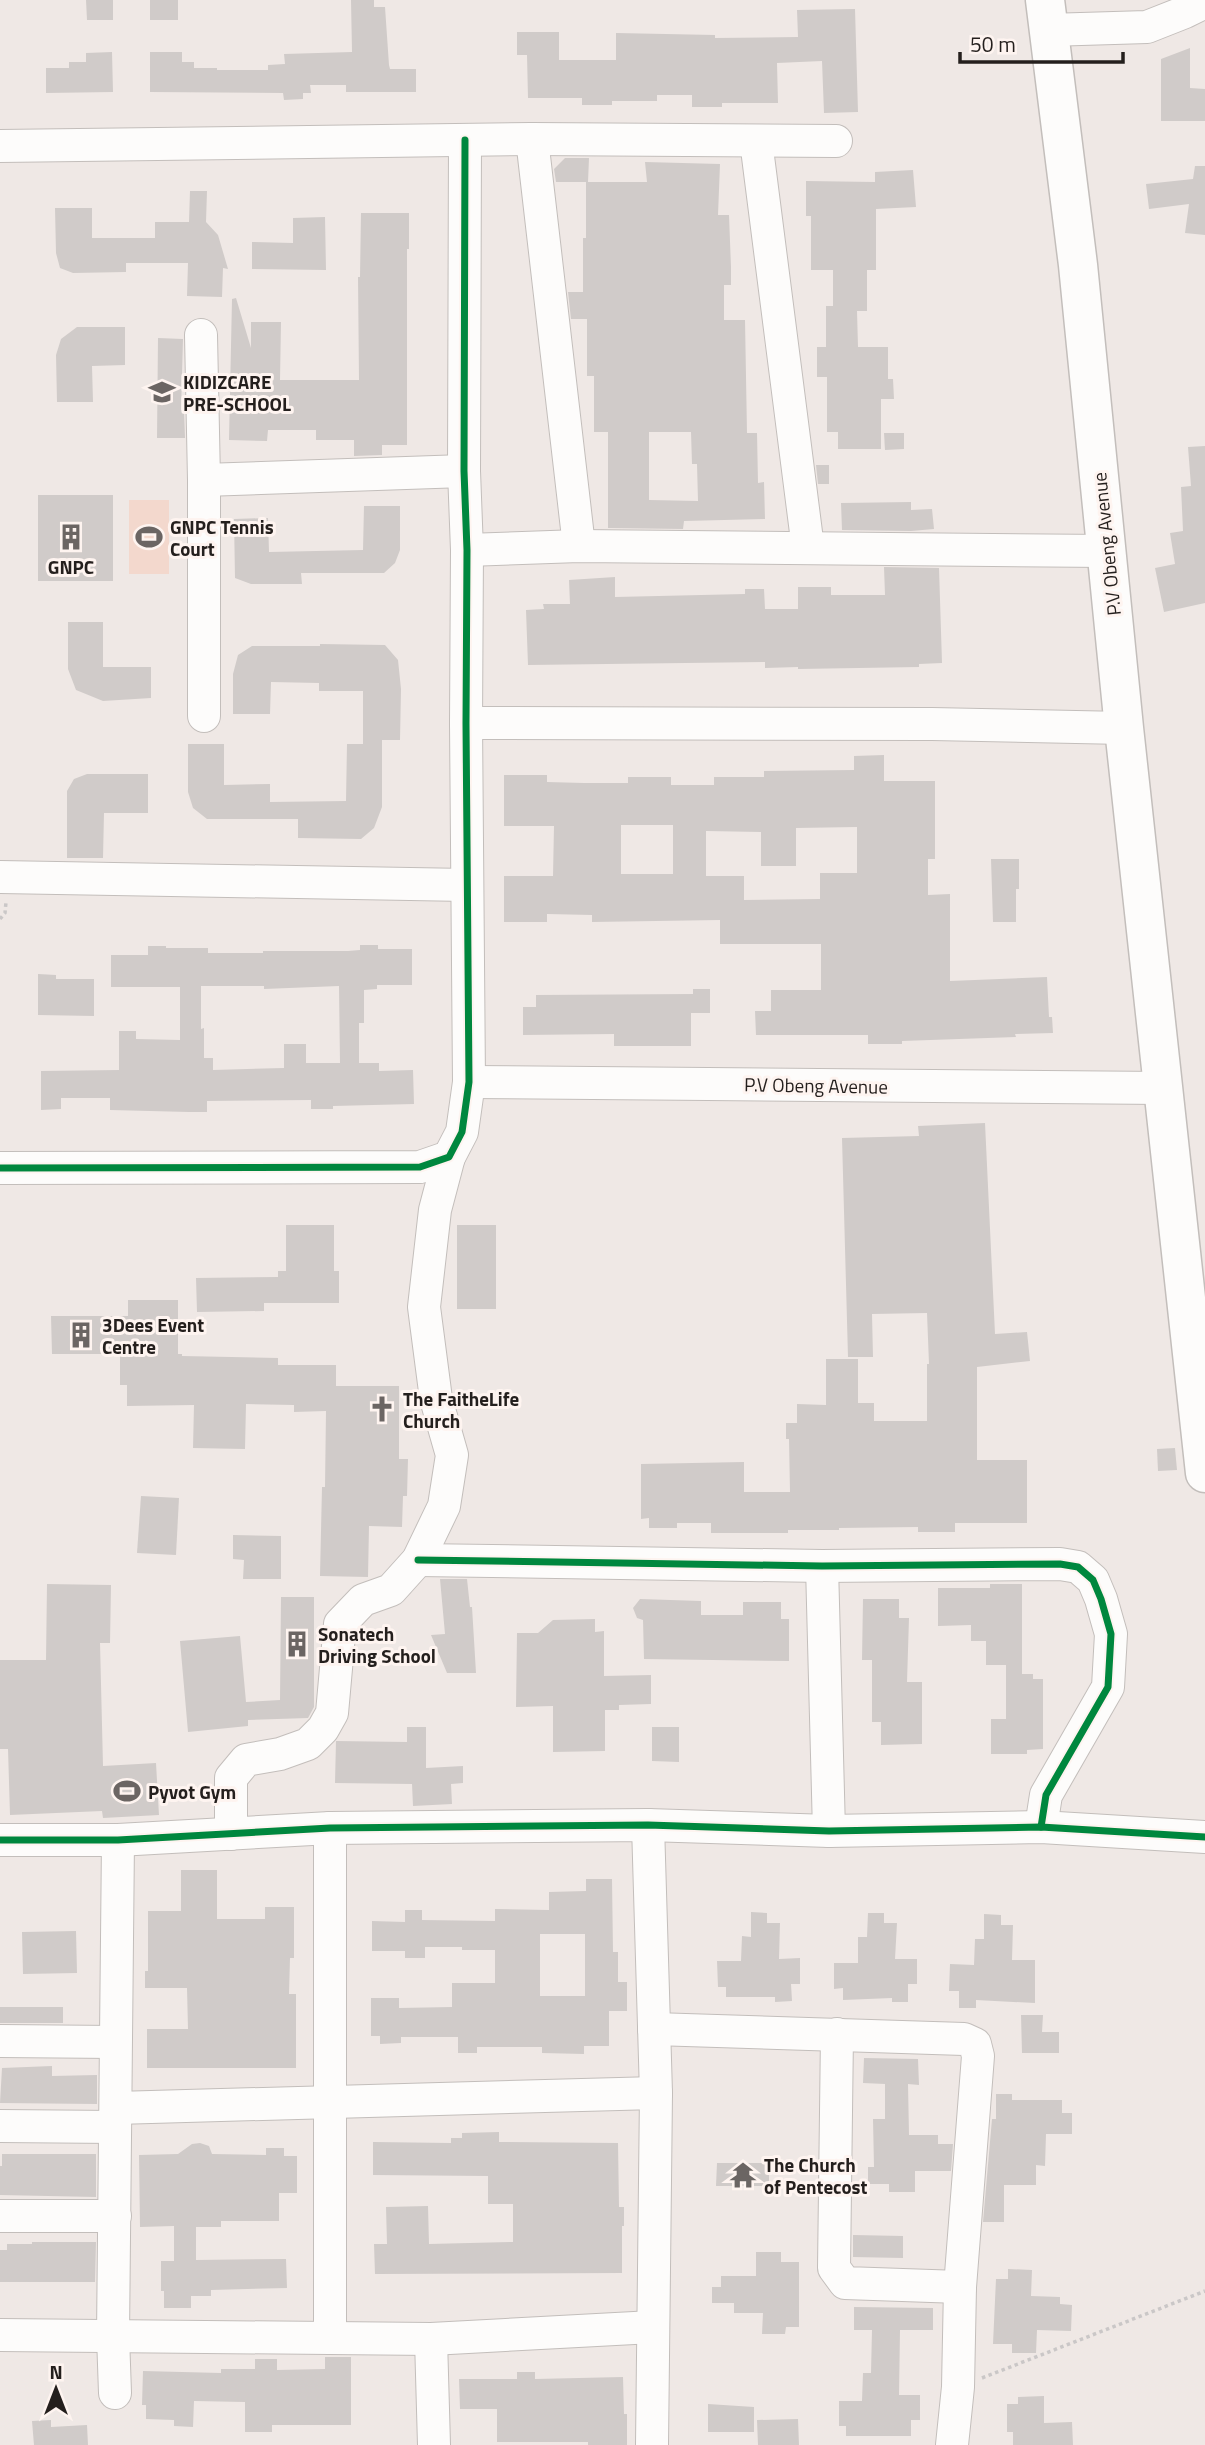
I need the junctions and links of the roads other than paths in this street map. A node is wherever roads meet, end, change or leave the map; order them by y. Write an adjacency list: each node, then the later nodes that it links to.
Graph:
1 (1205, 2): 2 (street)
2 (1046, 15): 14 (main road, P.V Obeng Avenue)
3 (532, 139): 4 (street); 5 (street); 11 (street)
4 (465, 140): 7 (street); 9 (street)
5 (756, 141): 6 (street); 12 (street)
6 (836, 141)
7 (0, 146)
8 (201, 335): 10 (street)
9 (464, 471): 10 (street); 13 (street)
10 (204, 480): 15 (street)
11 (579, 546): 12 (street); 13 (street)
12 (808, 548): 14 (street)
13 (467, 550): 16 (street)
14 (1107, 551): 17 (main road, P.V Obeng Avenue)
15 (204, 716)
16 (466, 723): 17 (street); 19 (street)
17 (1124, 728): 21 (main road, P.V Obeng Avenue)
18 (0, 877): 19 (street)
19 (467, 885): 20 (street)
20 (470, 1082): 21 (street, P.V Obeng Avenue); 22 (street)
21 (1163, 1088): 24 (main road, P.V Obeng Avenue)
22 (449, 1157): 23 (street); 25 (street)
23 (0, 1168)
24 (1205, 1473)
25 (418, 1560): 26 (street); 31 (street)
26 (822, 1566): 28 (street); 30 (street)
27 (648, 1825): 29 (street); 30 (street); 35 (street)
28 (1041, 1826): 30 (street); 32 (street)
29 (330, 1828): 31 (street); 40 (street)
30 (829, 1831)
31 (231, 1834): 34 (street)
32 (1205, 1837)
33 (0, 1840): 34 (street)
34 (118, 1840): 38 (street)
35 (654, 2029): 36 (street); 39 (street)
36 (837, 2034): 45 (street); 45 (street)
37 (0, 2042): 38 (street)
38 (115, 2042): 41 (street)
39 (656, 2094): 40 (street); 46 (street)
40 (330, 2101): 41 (street); 49 (street)
41 (115, 2118): 42 (street); 44 (street)
42 (0, 2126)
43 (0, 2216): 44 (street)
44 (115, 2216): 48 (street)
45 (960, 2287): 54 (street)
46 (653, 2327): 50 (street); 53 (street)
47 (0, 2334): 48 (street)
48 (113, 2336): 49 (street); 51 (street)
49 (330, 2337): 50 (street)
50 (431, 2339): 52 (street)
51 (115, 2393)
52 (434, 2445)
53 (652, 2445)
54 (952, 2445)

